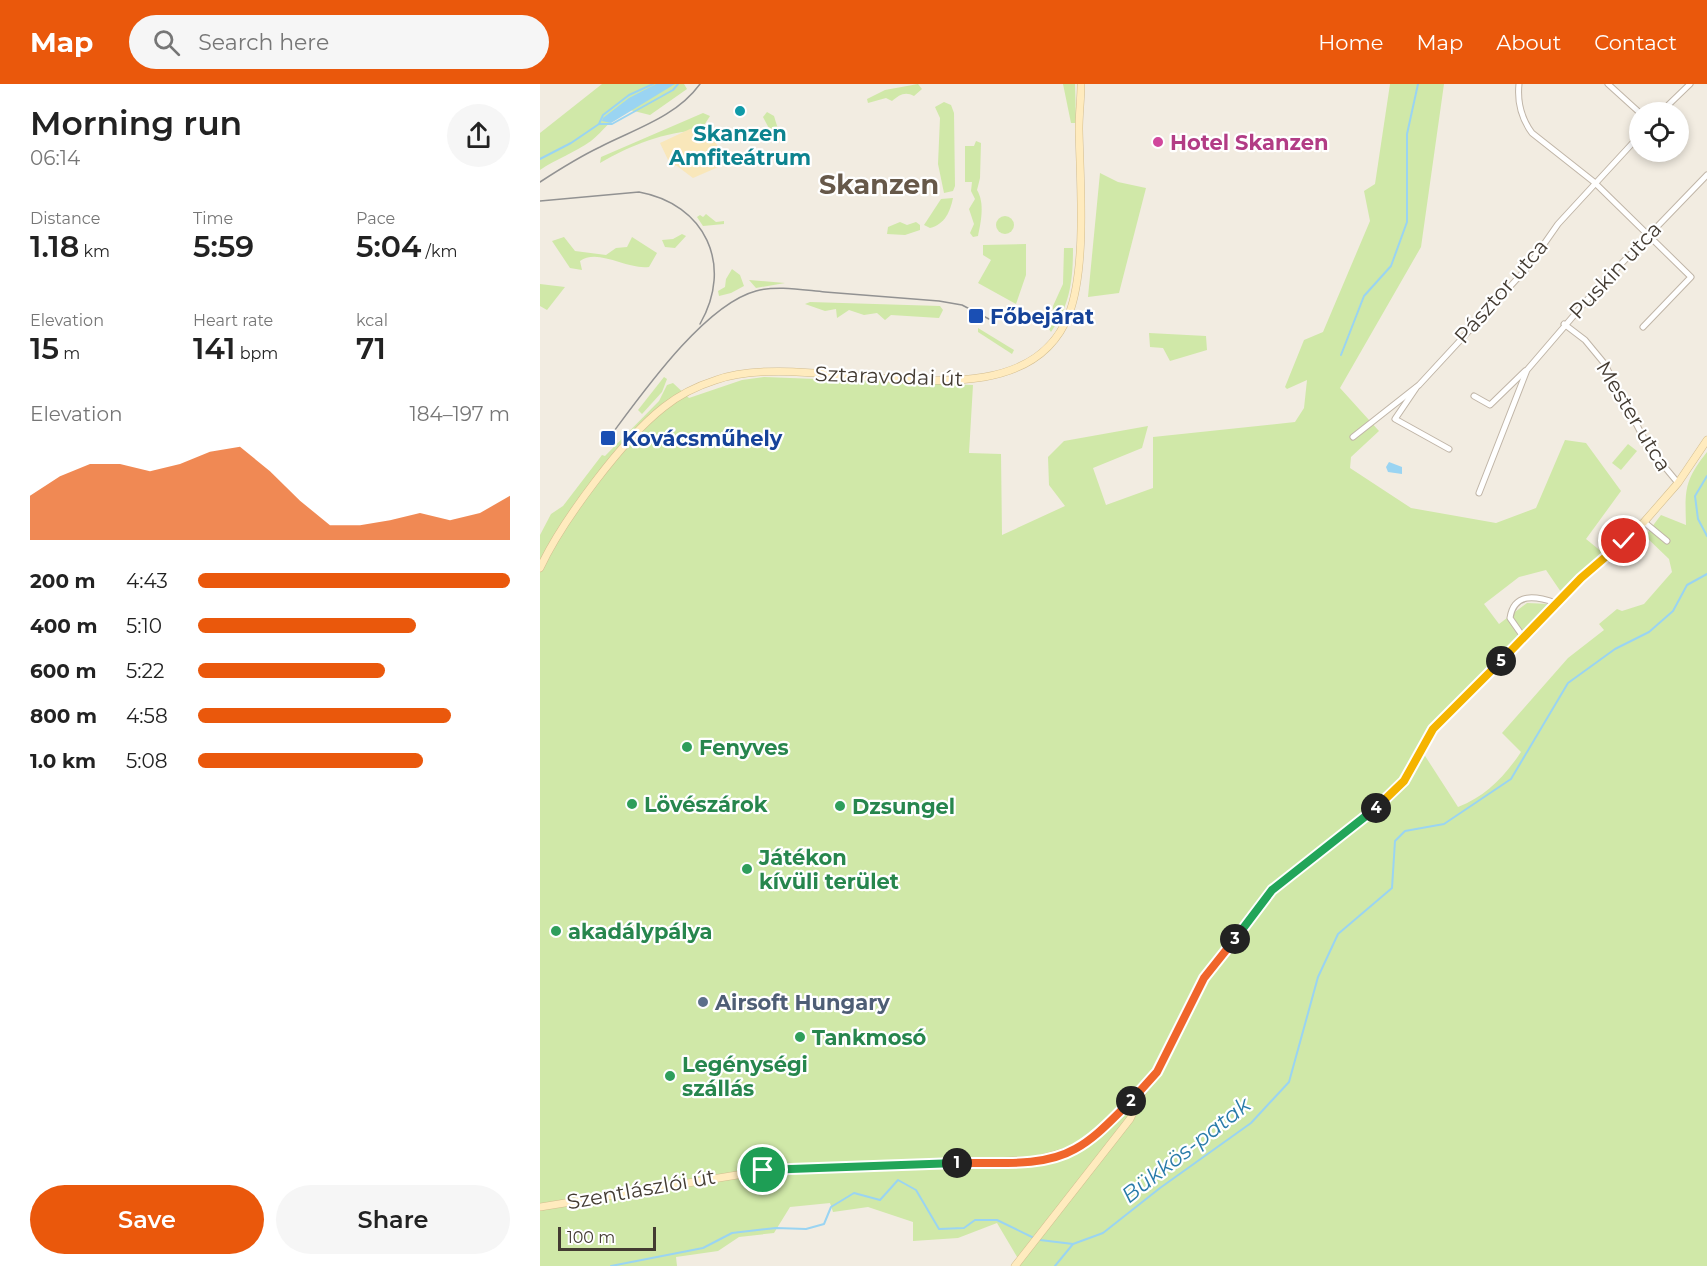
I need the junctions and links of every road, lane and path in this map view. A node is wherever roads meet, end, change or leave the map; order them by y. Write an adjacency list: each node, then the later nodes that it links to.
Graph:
1 (1081, 84): 23 (main road, Sztaravodai út)
2 (1520, 84): 9 (street)
3 (1608, 84): 6 (street)
4 (1690, 84): 5 (street)
5 (1671, 102)
6 (1629, 103)
7 (1629, 146): 9 (street, Pásztor utca)
8 (1707, 175): 10 (street, Puskin utca)
9 (1594, 182): 10 (street); 14 (street, Pásztor utca)
10 (1648, 235): 11 (street, Puskin utca); 12 (street)
11 (1564, 324): 13 (street, Puskin utca); 19 (street, Mester utca)
12 (1643, 327)
13 (1527, 370): 15 (street, Puskin utca); 20 (street, Puskin utca)
14 (1419, 384): 16 (street, Pásztor utca); 18 (street)
15 (1474, 396)
16 (1353, 437)
17 (1707, 440): 19 (main road, Szentlászlói út)
18 (1449, 449)
19 (1678, 483): 21 (main road, Szentlászlói út)
20 (1479, 493)
21 (1644, 522): 22 (street); 24 (main road, Szentlászlói út)
22 (1667, 541)
23 (540, 568)
24 (1556, 603): 25 (main road, Szentlászlói út); 25 (street)
25 (1524, 639): 26 (main road, Szentlászlói út)
26 (1144, 1089): 27 (main road, Szentlászlói út); 28 (main road)
27 (540, 1207)
28 (1015, 1266)

